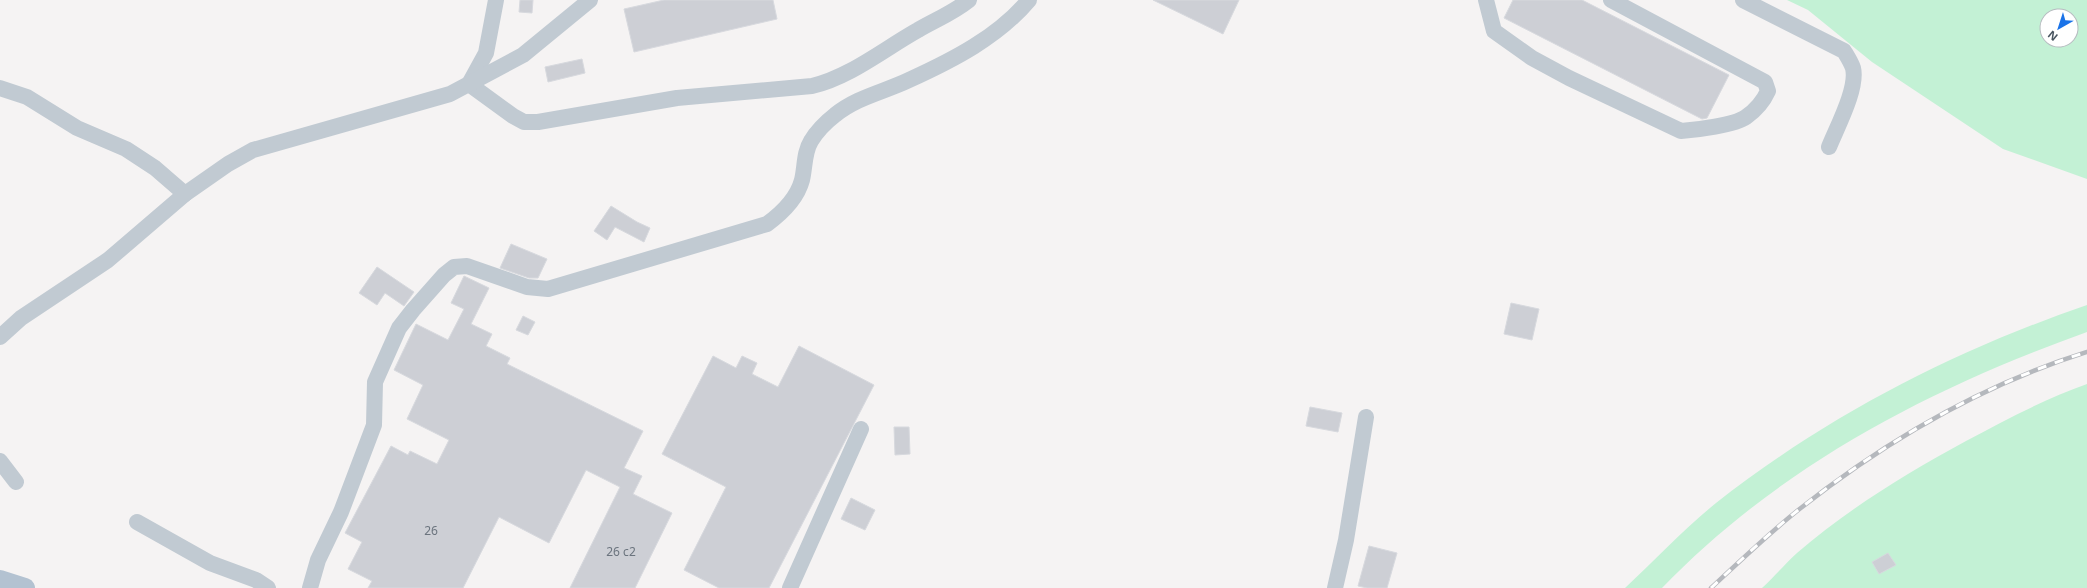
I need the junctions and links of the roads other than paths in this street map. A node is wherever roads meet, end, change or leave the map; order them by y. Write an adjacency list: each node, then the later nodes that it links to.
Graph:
1 (496, 0): 8 (street)
2 (590, 0): 8 (street)
3 (969, 0): 8 (street)
4 (1029, 0): 21 (street)
5 (1486, 0): 6 (street)
6 (1611, 0)
7 (1743, 0): 10 (street)
8 (469, 84): 11 (street)
9 (0, 88): 11 (street)
10 (1829, 147)
11 (185, 194): 12 (street)
12 (0, 337)
13 (1366, 417): 23 (street)
14 (861, 429): 22 (street)
15 (0, 461): 16 (street)
16 (16, 482)
17 (137, 522): 20 (street)
18 (0, 580): 19 (main road)
19 (25, 588)
20 (268, 588)
21 (310, 588)
22 (790, 588)
23 (1335, 588)

